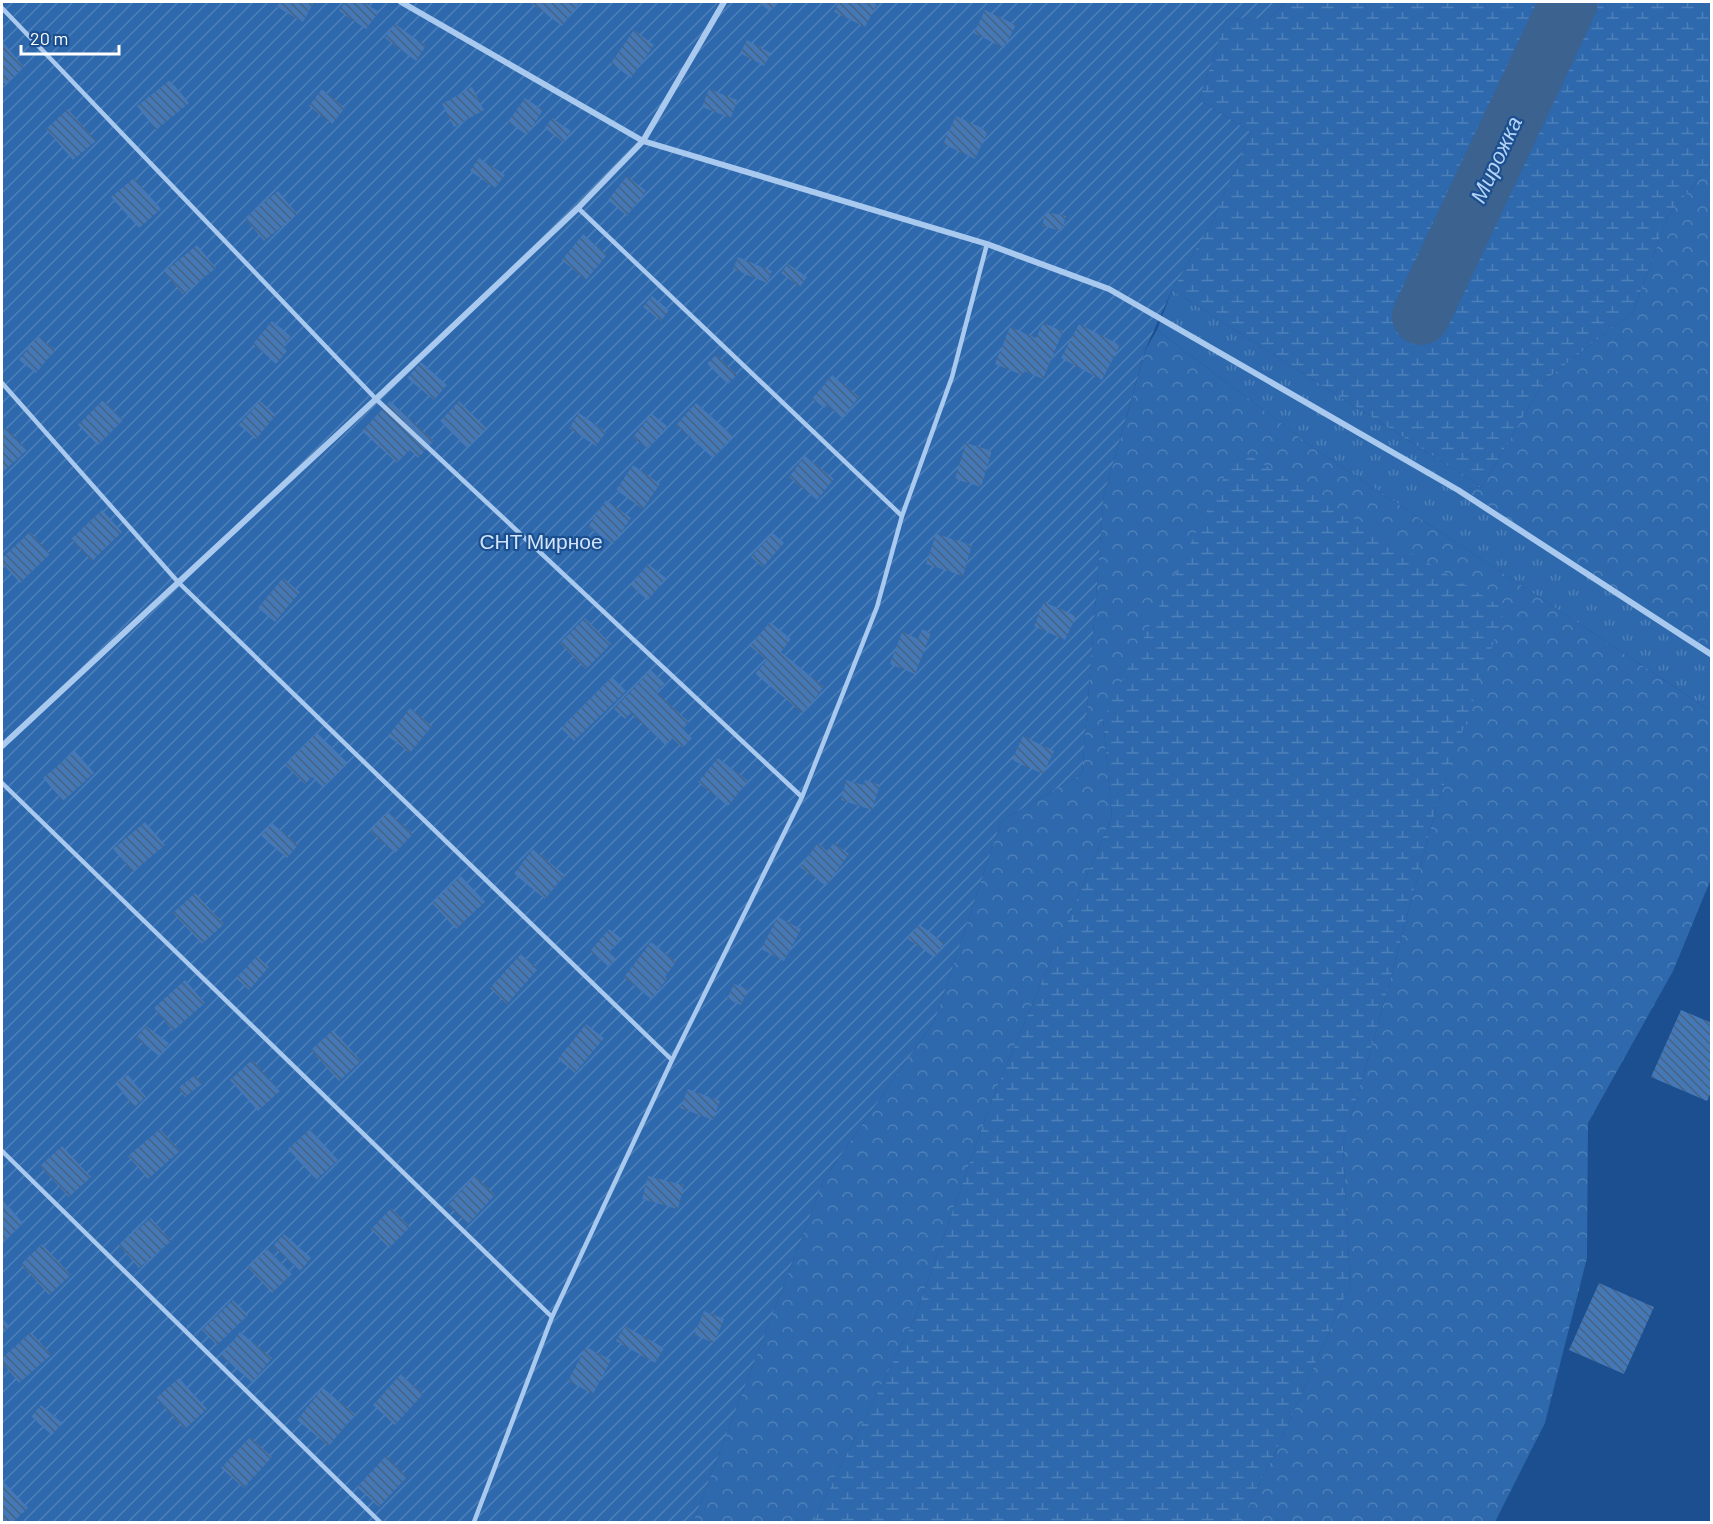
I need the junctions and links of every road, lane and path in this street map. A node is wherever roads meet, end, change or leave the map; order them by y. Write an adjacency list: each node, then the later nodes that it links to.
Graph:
1 (401, 2): 4 (street)
2 (724, 2): 4 (street)
3 (2, 8): 8 (lane)
4 (643, 141): 5 (street); 6 (street)
5 (578, 208): 8 (street); 9 (lane)
6 (987, 244): 9 (lane); 11 (street)
7 (2, 383): 10 (lane)
8 (376, 399): 10 (street); 14 (lane)
9 (902, 516): 14 (lane)
10 (178, 582): 12 (street); 15 (lane)
11 (1712, 655)
12 (2, 746)
13 (2, 783): 17 (lane)
14 (802, 797): 15 (lane)
15 (672, 1060): 17 (lane)
16 (2, 1151): 18 (lane)
17 (552, 1317): 19 (lane)
18 (380, 1522)
19 (474, 1522)

